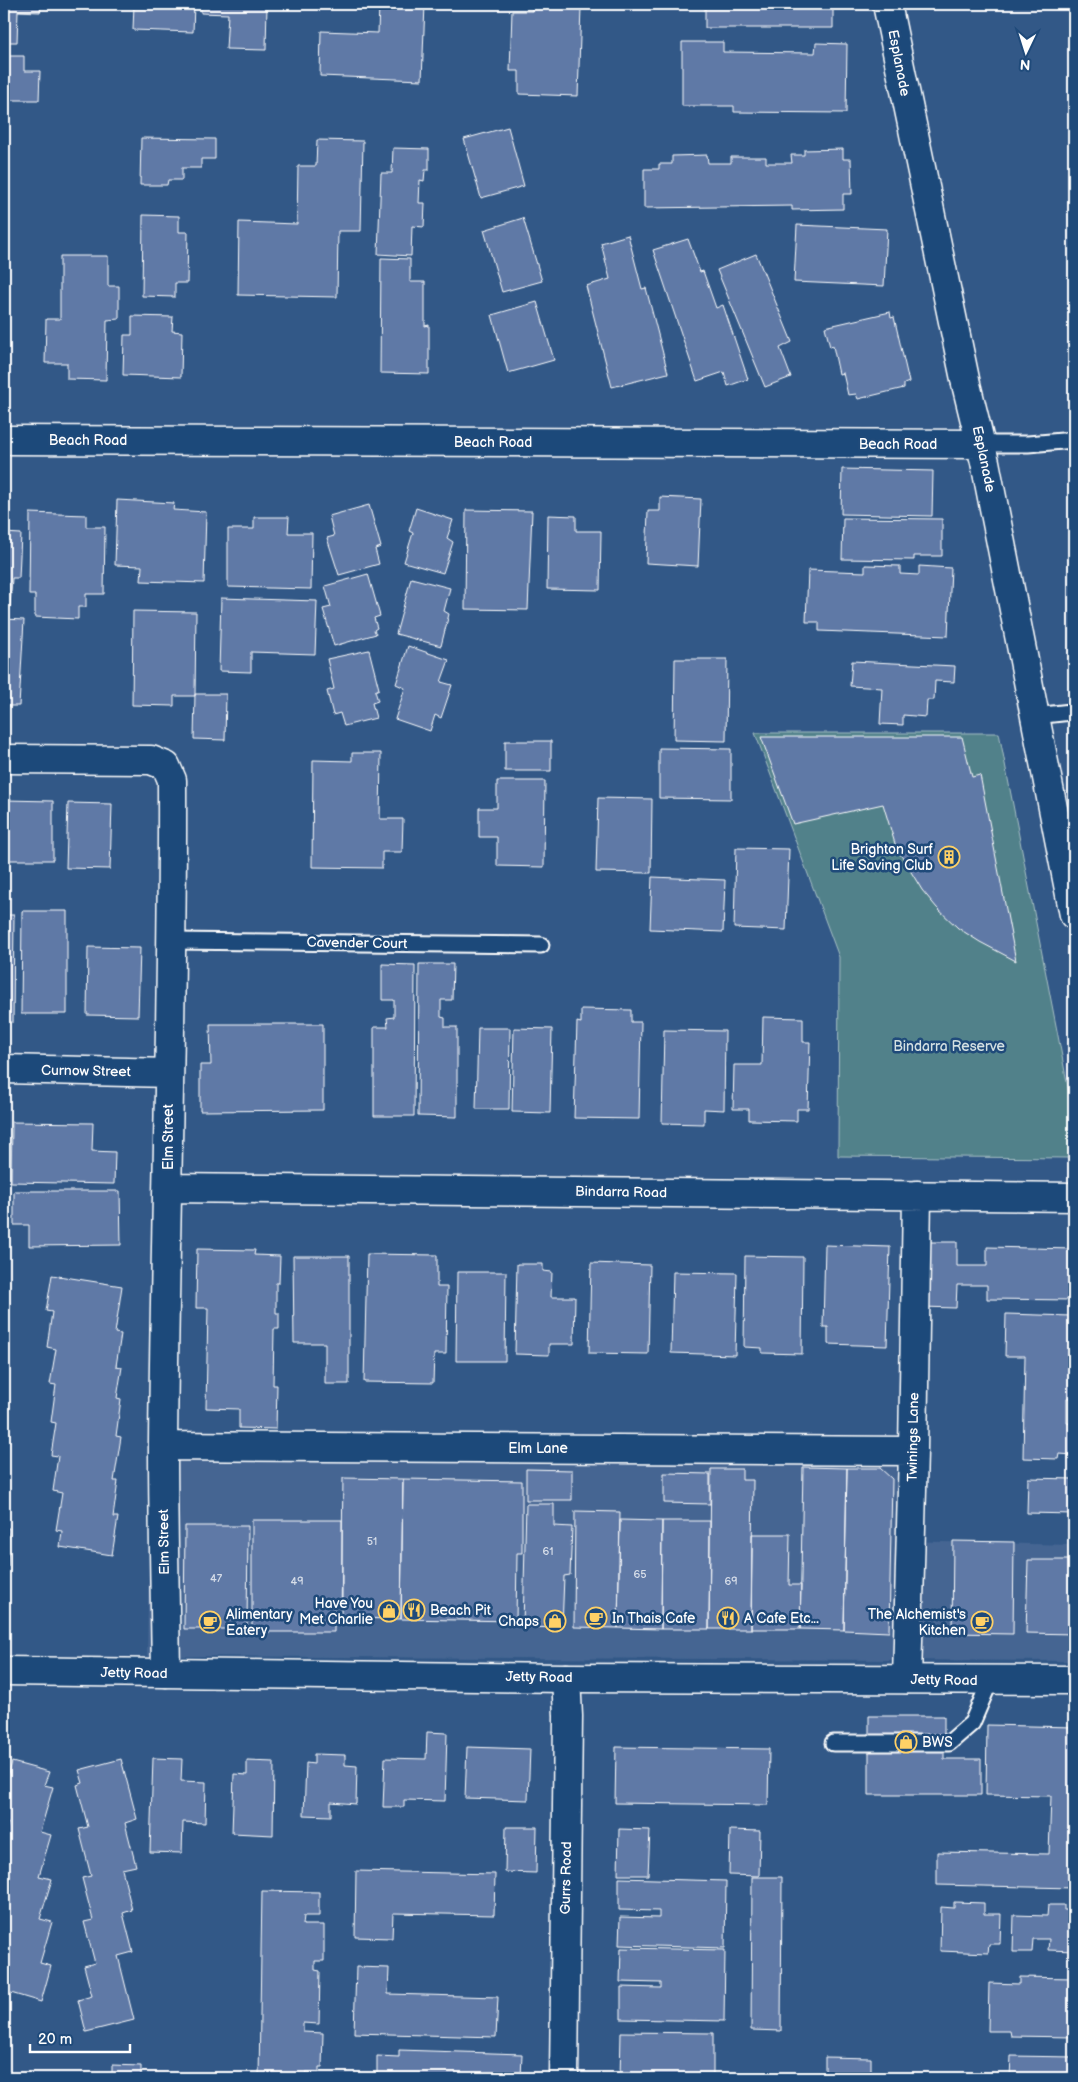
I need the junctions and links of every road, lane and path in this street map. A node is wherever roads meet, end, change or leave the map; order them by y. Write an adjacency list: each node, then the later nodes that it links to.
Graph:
1 (887, 4): 4 (street, Esplanade)
2 (4, 440): 4 (street, Beach Road)
3 (1074, 440): 4 (lane)
4 (982, 444): 6 (street, Esplanade)
5 (1074, 715): 6 (lane)
6 (1035, 716): 8 (street, Esplanade)
7 (4, 759): 9 (street, Elm Street)
8 (1074, 915)
9 (173, 941): 10 (lane, Cavender Court); 12 (street, Elm Street)
10 (541, 945)
11 (4, 1069): 12 (street, Curnow Street)
12 (168, 1073): 13 (street, Elm Street)
13 (168, 1188): 14 (street, Bindarra Road); 16 (street, Elm Street)
14 (917, 1195): 15 (street, Bindarra Road); 17 (street, Twinings Lane)
15 (1074, 1197)
16 (163, 1446): 17 (street, Elm Lane); 19 (street, Elm Street)
17 (913, 1451): 21 (street, Twinings Lane)
18 (4, 1671): 19 (street, Jetty Road)
19 (166, 1673): 20 (street, Jetty Road)
20 (566, 1678): 21 (street, Jetty Road); 25 (street, Gurrs Road)
21 (907, 1679): 23 (street, Jetty Road)
22 (1074, 1680): 23 (street, Jetty Road)
23 (990, 1681): 24 (lane)
24 (833, 1743)
25 (564, 2078)

